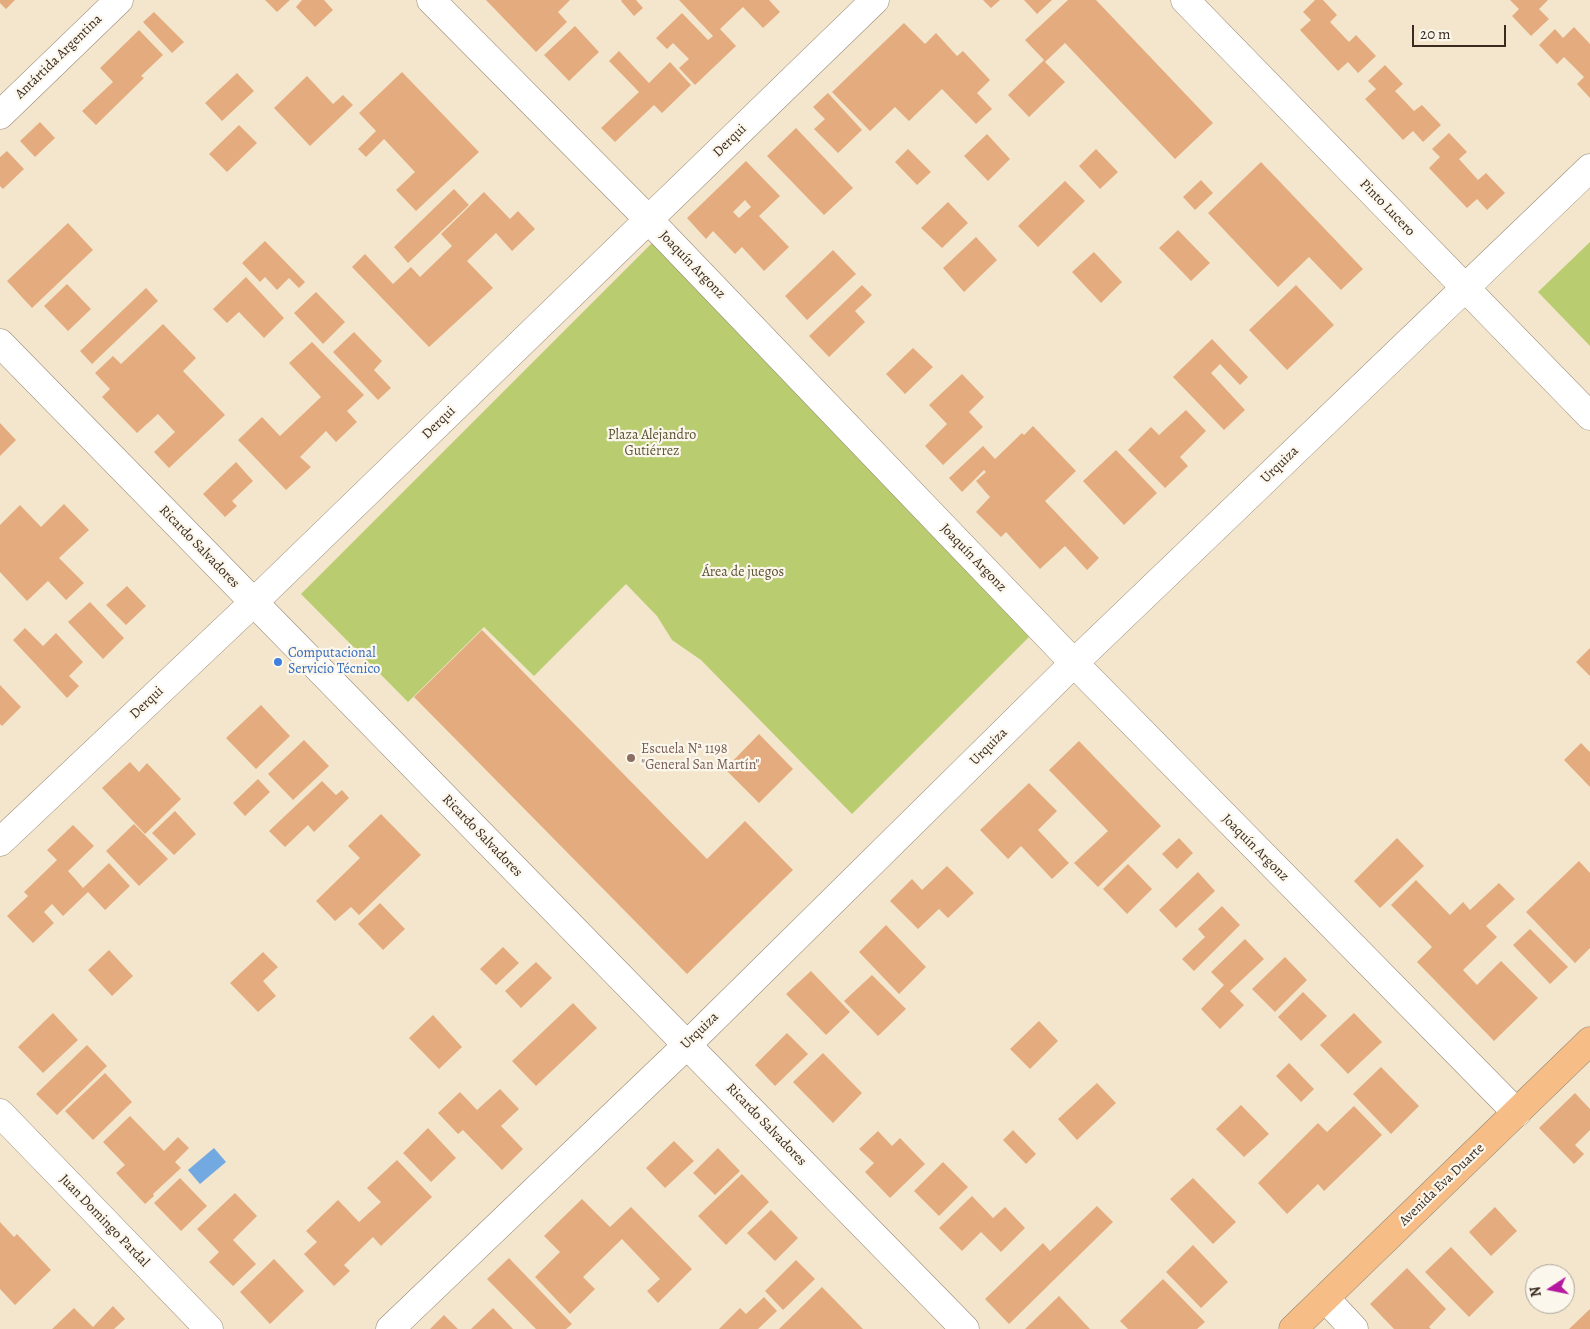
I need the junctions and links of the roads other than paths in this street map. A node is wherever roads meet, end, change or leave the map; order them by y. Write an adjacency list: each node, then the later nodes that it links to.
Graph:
1 (119, 0): 5 (street, Antártida Argentina)
2 (432, 0): 7 (street, Joaquín Argonz)
3 (875, 0): 7 (street, Derqui)
4 (1185, 0): 8 (street, Pinto Lucero)
5 (0, 114)
6 (1590, 168): 8 (street, Urquiza)
7 (649, 220): 11 (street, Derqui); 12 (street, Joaquín Argonz)
8 (1464, 288): 10 (street, Pinto Lucero); 12 (street, Urquiza)
9 (0, 343): 11 (street, Ricardo Salvadores)
10 (1590, 416)
11 (254, 603): 13 (street, Derqui); 15 (street, Ricardo Salvadores)
12 (1074, 663): 15 (street, Urquiza); 17 (street, Joaquín Argonz)
13 (0, 842)
14 (1590, 1041): 17 (main road, Avenida Eva Duarte)
15 (687, 1044): 20 (street, Urquiza); 21 (street, Ricardo Salvadores)
16 (0, 1112): 19 (street, Juan Domingo Pardal)
17 (1517, 1113): 18 (main road, Avenida Eva Duarte)
18 (1325, 1298): 22 (main road, Avenida Eva Duarte); 23 (street)
19 (209, 1329)
20 (390, 1329)
21 (965, 1329)
22 (1293, 1329)
23 (1354, 1329)

